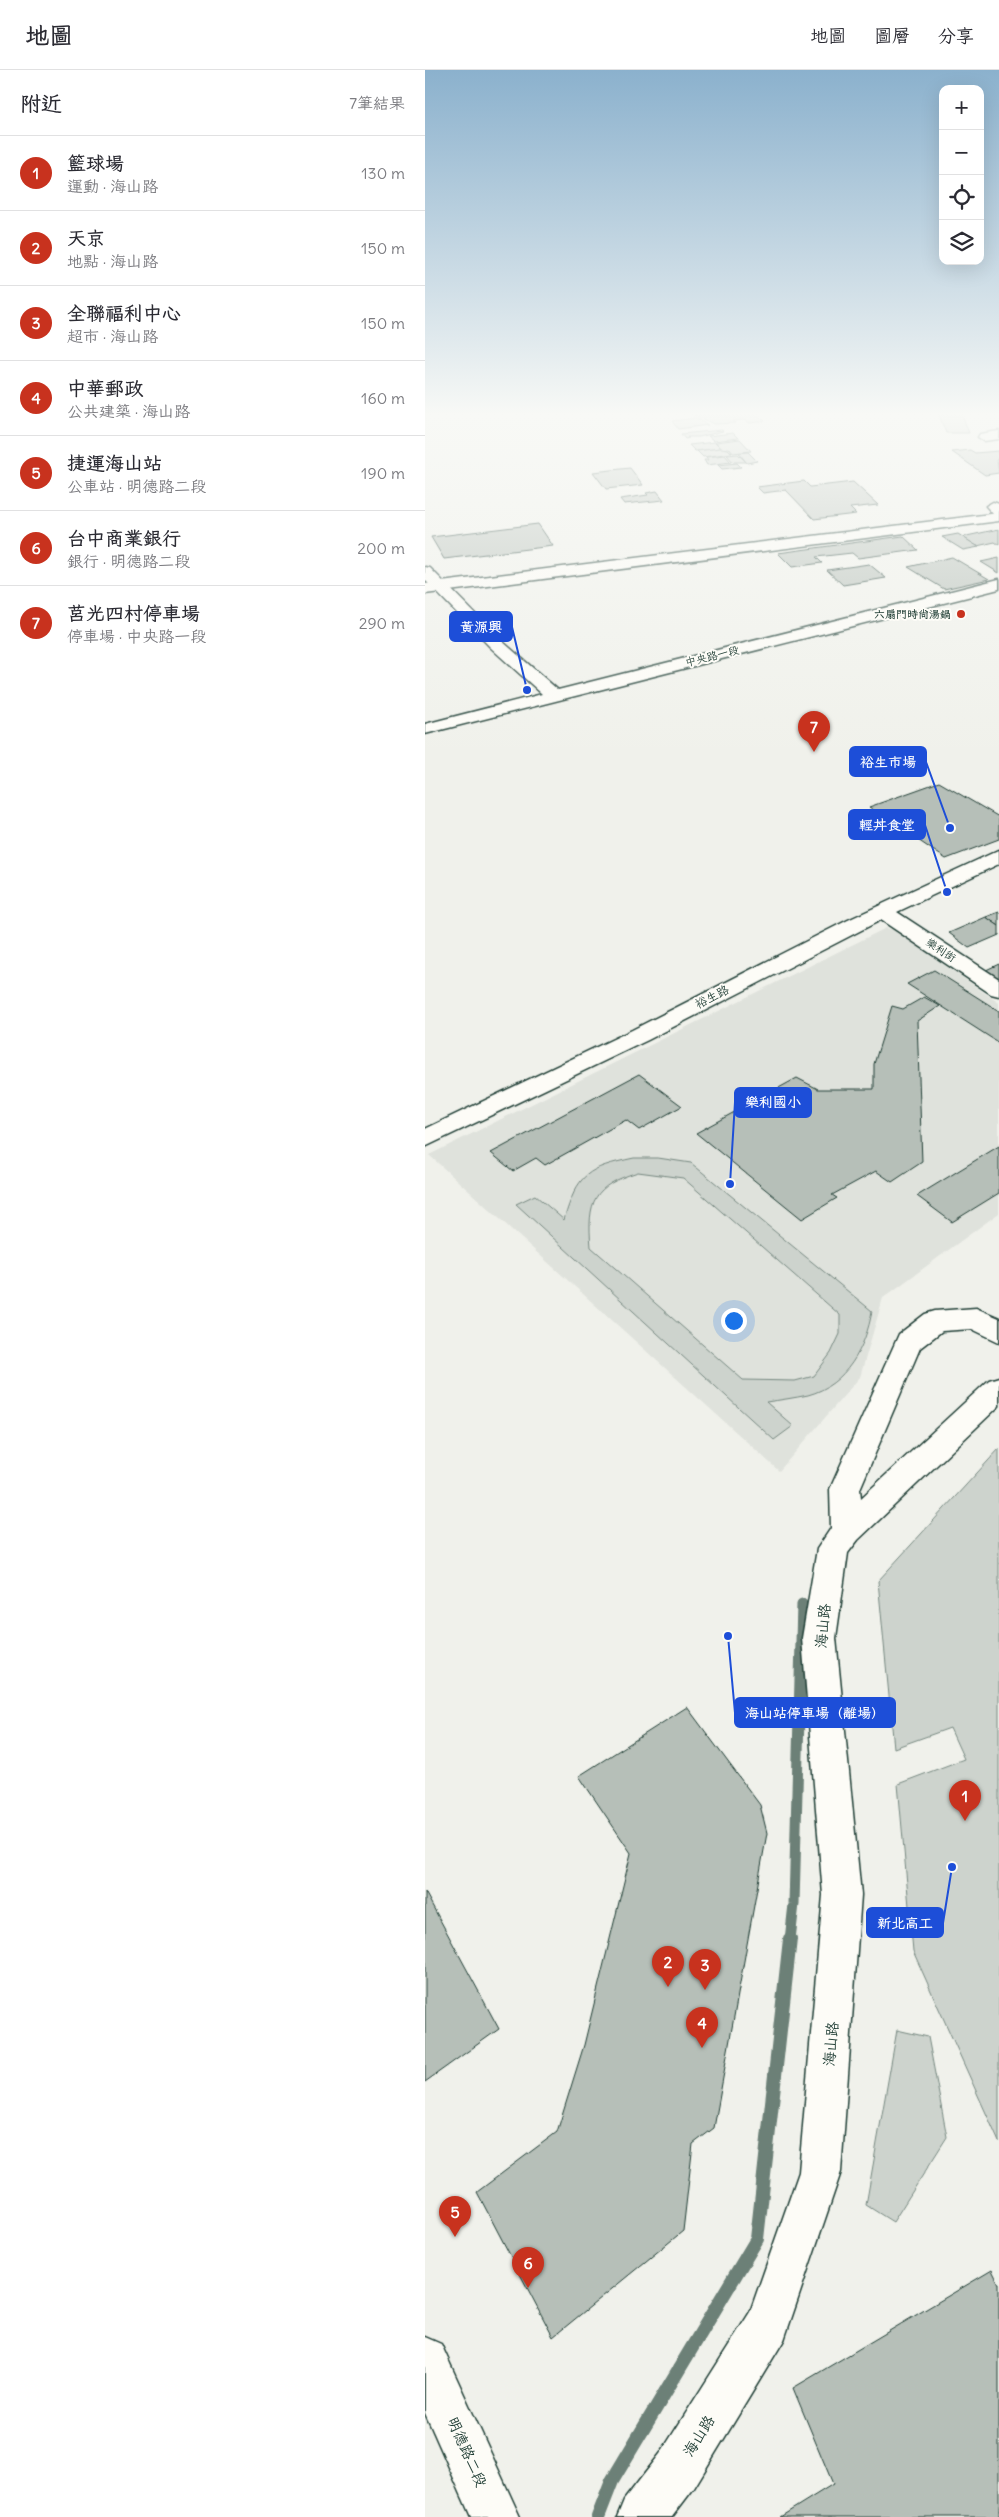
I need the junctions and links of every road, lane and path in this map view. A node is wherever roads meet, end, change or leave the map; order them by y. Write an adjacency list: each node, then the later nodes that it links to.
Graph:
1 (842, 529): 2 (street)
2 (430, 580): 4 (street)
3 (999, 584): 4 (street, 中央路一段)
4 (554, 696): 5 (street, 中央路一段)
5 (425, 729)
6 (999, 856): 7 (street, 裕生路)
7 (883, 912): 8 (street, 樂利街); 9 (street, 裕生路)
8 (999, 989)
9 (425, 1139)
10 (998, 1329): 12 (street)
11 (999, 1388): 12 (street, 海山路)
12 (847, 1531): 15 (street, 海山路)
13 (425, 2360): 14 (street, 明德路二段)
14 (496, 2517)
15 (641, 2517)

